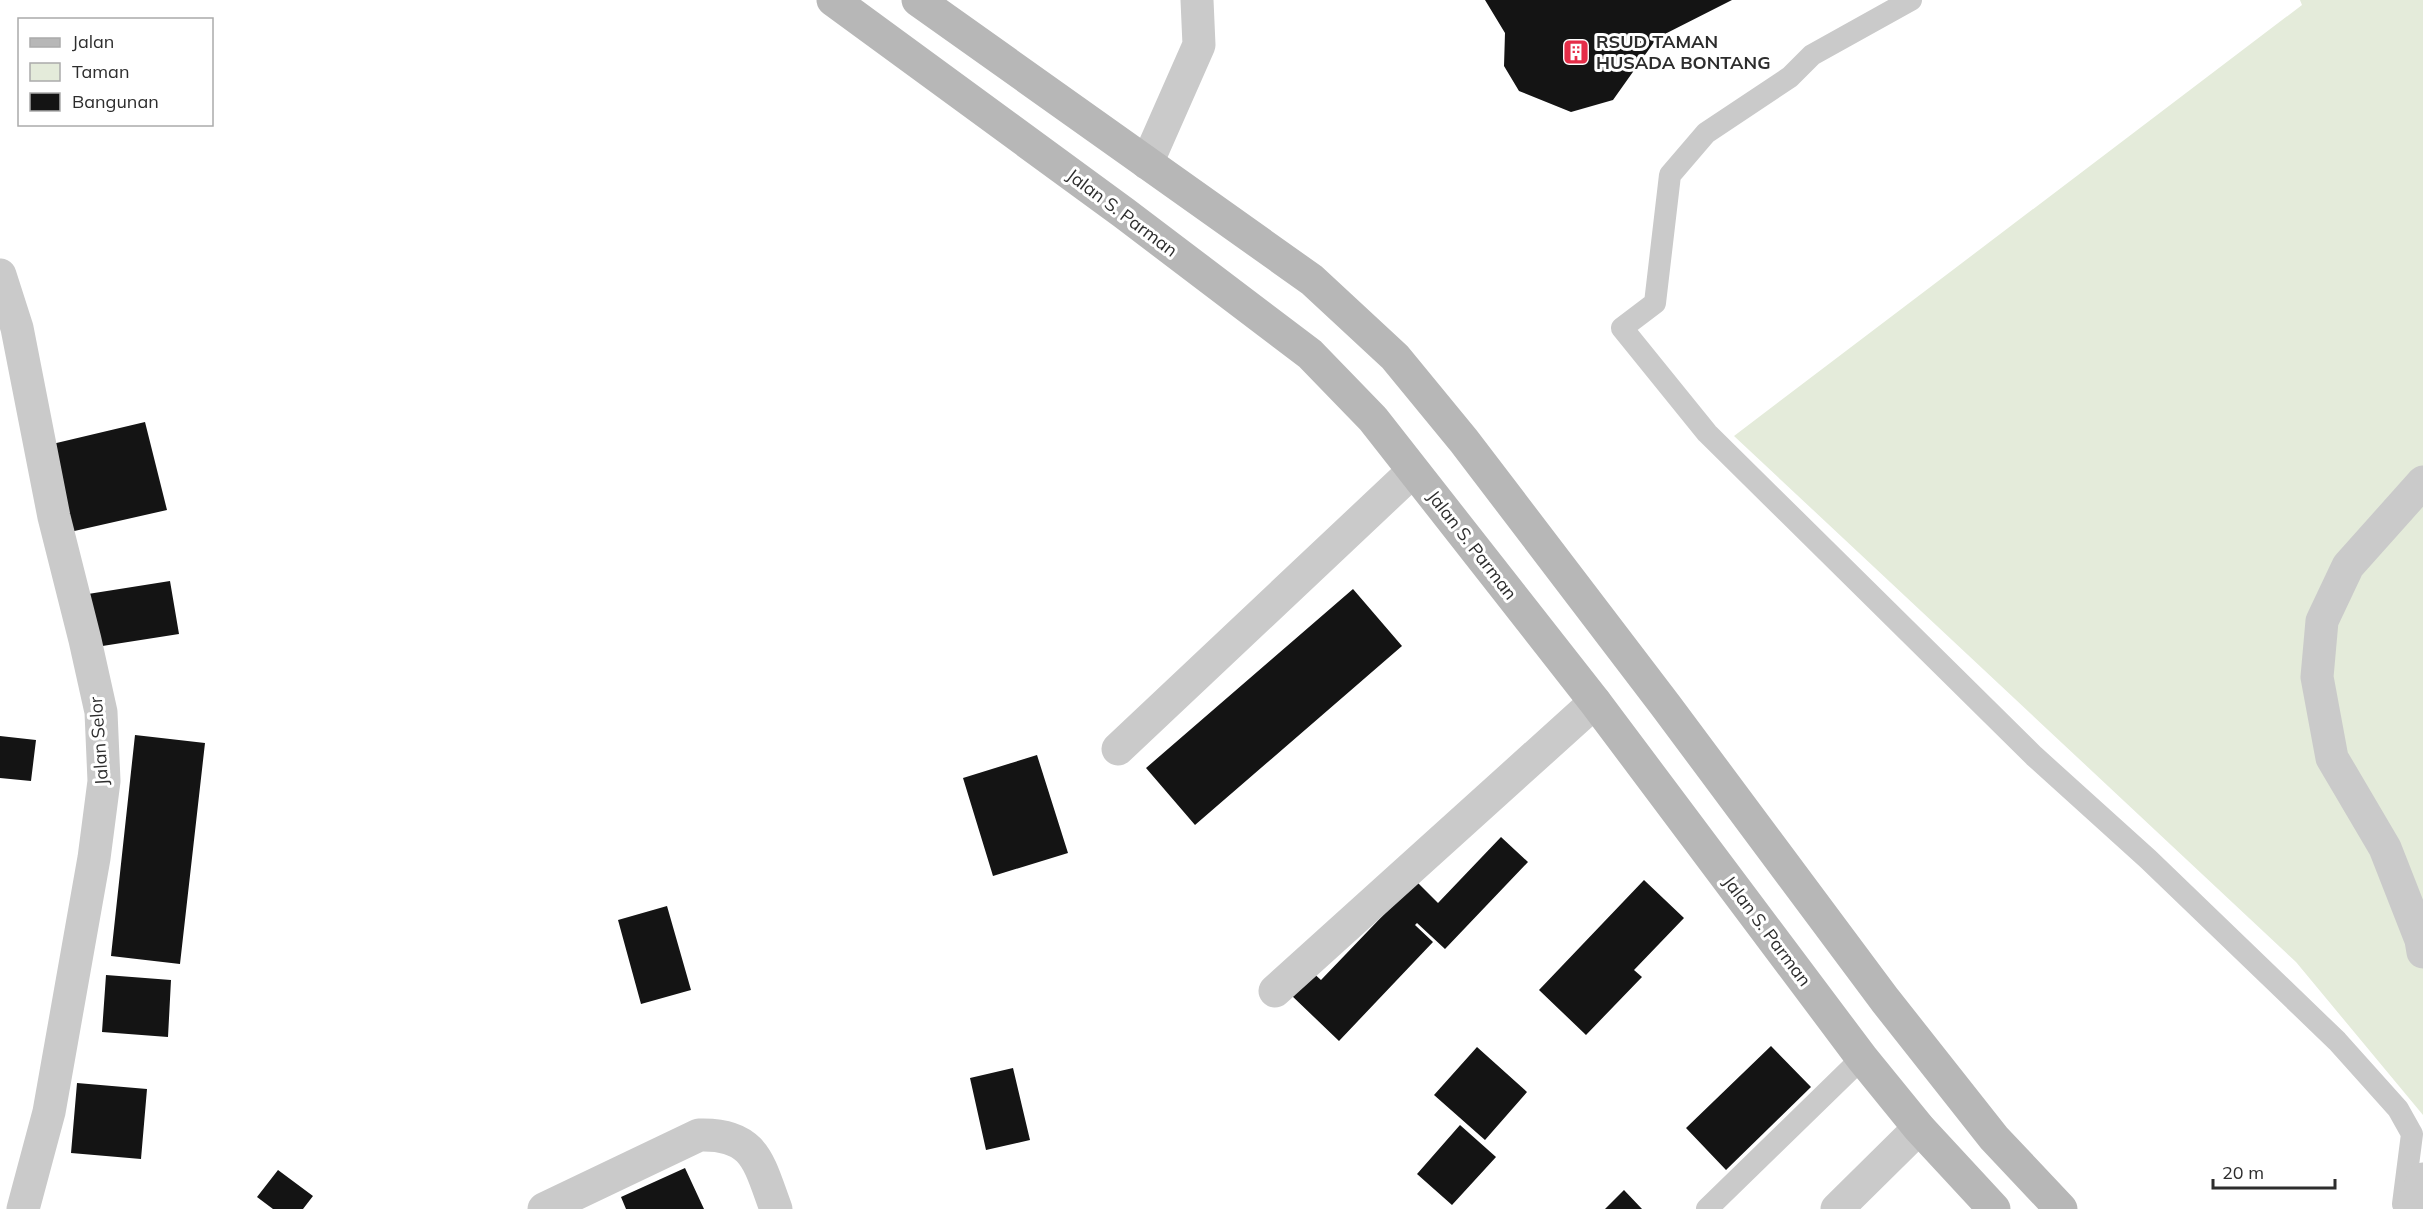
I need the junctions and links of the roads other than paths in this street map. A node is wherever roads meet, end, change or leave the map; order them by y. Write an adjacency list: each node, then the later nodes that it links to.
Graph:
1 (833, 0): 7 (main road, Jalan S. Parman)
2 (918, 0): 5 (main road)
3 (1197, 0): 5 (street)
4 (1911, 0): 23 (lane)
5 (1147, 164): 22 (main road)
6 (0, 275): 16 (street, Jalan Selor)
7 (1413, 471): 9 (main road, Jalan S. Parman); 10 (street)
8 (2423, 482): 11 (street)
9 (1595, 702): 12 (street); 13 (main road, Jalan S. Parman)
10 (1118, 749)
11 (2423, 952)
12 (1275, 991)
13 (1862, 1058): 14 (main road, Jalan S. Parman); 19 (lane)
14 (1918, 1128): 20 (street); 21 (main road, Jalan S. Parman)
15 (2423, 1179): 24 (street)
16 (22, 1209)
17 (544, 1209): 18 (street)
18 (776, 1209)
19 (1707, 1209)
20 (1837, 1209)
21 (1994, 1209)
22 (2061, 1209)
23 (2402, 1209)
24 (2412, 1209)

